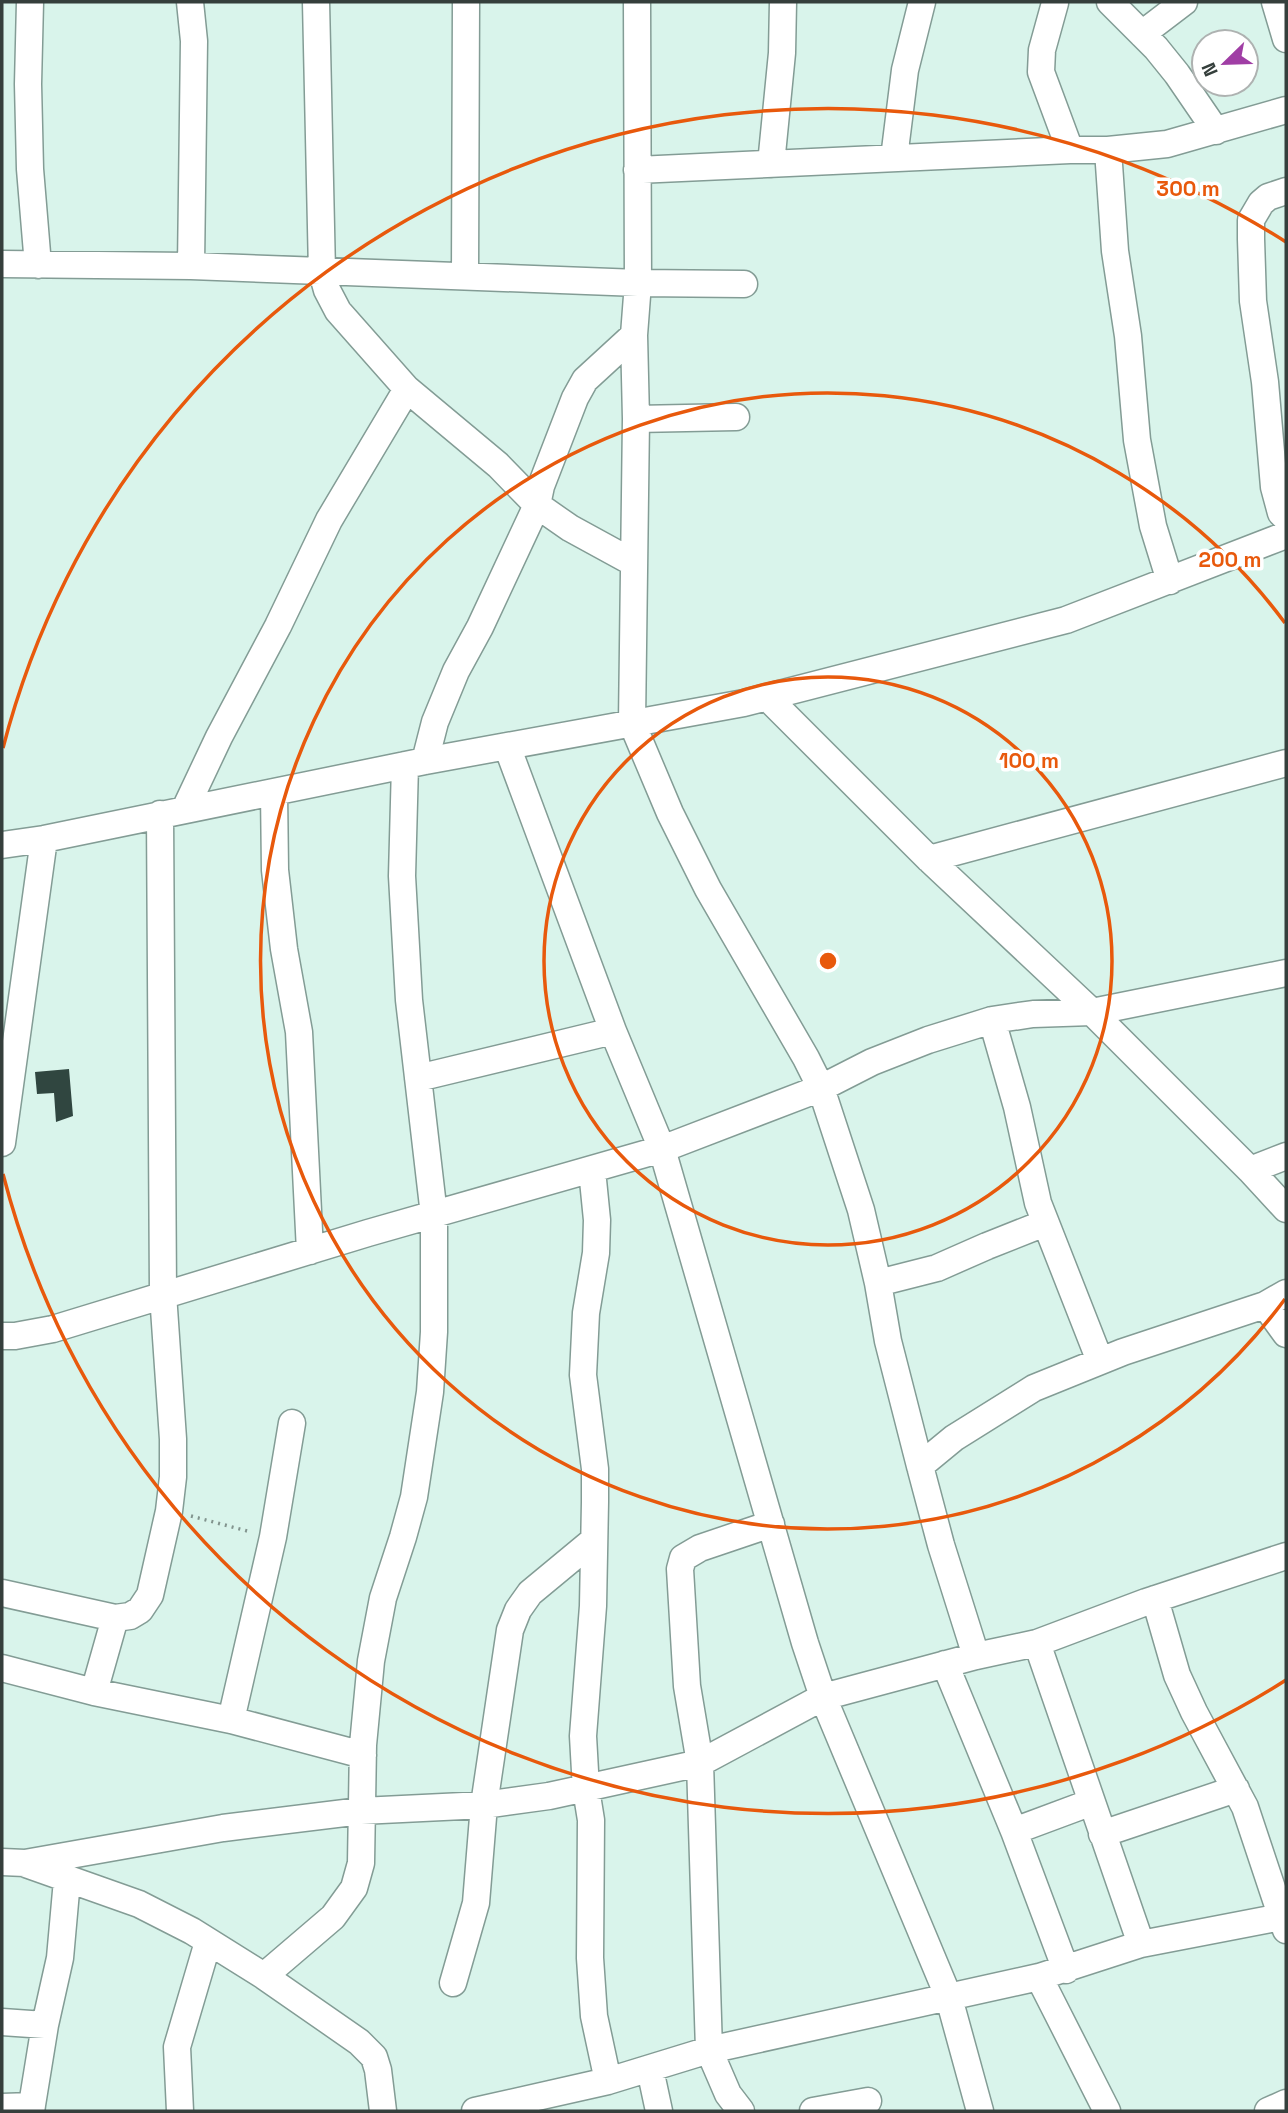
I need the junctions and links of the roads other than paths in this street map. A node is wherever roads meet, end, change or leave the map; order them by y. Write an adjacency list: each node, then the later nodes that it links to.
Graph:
1 (30, 2): 23 (street)
2 (190, 2): 24 (street)
3 (316, 2): 25 (street)
4 (466, 2): 26 (street)
5 (637, 2): 20 (street)
6 (783, 2): 19 (street)
7 (922, 2): 18 (street)
8 (1110, 2): 12 (street)
9 (1184, 2): 12 (street)
10 (1275, 2): 13 (street)
11 (1055, 3): 16 (street)
12 (1142, 34): 15 (street)
13 (1286, 39)
14 (1286, 110): 15 (street)
15 (1216, 131): 17 (street)
16 (1070, 150): 17 (street); 18 (street)
17 (1108, 150): 37 (street)
18 (894, 158): 19 (street)
19 (771, 164): 20 (street)
20 (637, 170): 27 (street)
21 (1286, 191): 34 (street)
22 (2, 264): 23 (street)
23 (38, 265): 24 (street)
24 (191, 266): 25 (street)
25 (322, 272): 26 (street); 30 (street)
26 (465, 276): 27 (street)
27 (638, 283): 28 (street); 29 (street)
28 (744, 284)
29 (634, 335): 32 (street); 33 (street)
30 (407, 389): 33 (street); 44 (street)
31 (736, 417): 32 (street)
32 (636, 419): 36 (street)
33 (537, 505): 36 (street); 41 (street)
34 (1286, 518)
35 (1286, 535): 37 (street)
36 (634, 563): 39 (street)
37 (1170, 581): 38 (street)
38 (767, 697): 39 (street); 47 (street)
39 (632, 723): 40 (street); 53 (street)
40 (507, 746): 41 (street); 51 (street)
41 (415, 763): 43 (street); 52 (street)
42 (1286, 763): 47 (street)
43 (274, 792): 44 (street); 62 (street)
44 (172, 812): 45 (street); 64 (street)
45 (44, 839): 46 (street); 54 (street)
46 (2, 845)
47 (929, 859): 49 (street)
48 (1286, 972): 49 (street)
49 (1093, 1012): 50 (street); 58 (street)
50 (992, 1020): 53 (street); 61 (street)
51 (613, 1031): 52 (street); 55 (street)
52 (418, 1078): 60 (street)
53 (821, 1088): 55 (street); 63 (street)
54 (2, 1143)
55 (662, 1149): 57 (street); 71 (street)
56 (1286, 1156): 58 (street)
57 (592, 1170): 60 (street); 72 (street)
58 (1250, 1170): 59 (street)
59 (1286, 1209)
60 (434, 1215): 62 (street); 84 (street)
61 (1045, 1223): 63 (street); 68 (street)
62 (310, 1251): 64 (street)
63 (878, 1283): 70 (street)
64 (163, 1294): 67 (street); 76 (street)
65 (1276, 1299): 66 (street); 68 (street)
66 (1286, 1334)
67 (2, 1336)
68 (1100, 1361): 70 (street)
69 (292, 1423): 83 (street)
70 (920, 1466): 78 (street)
71 (771, 1524): 82 (street); 85 (street)
72 (594, 1540): 86 (street); 89 (street)
73 (1286, 1556): 75 (street)
74 (2, 1593): 76 (street)
75 (1155, 1599): 77 (street); 87 (street)
76 (115, 1618): 81 (street)
77 (1037, 1643): 78 (street); 88 (street)
78 (976, 1656): 79 (street)
79 (945, 1664): 82 (street); 91 (street)
80 (2, 1668): 81 (street)
81 (94, 1692): 83 (street)
82 (823, 1697): 85 (street); 102 (street)
83 (231, 1720): 84 (street)
84 (363, 1755): 90 (street)
85 (700, 1763): 86 (street); 105 (street)
86 (586, 1789): 89 (street); 107 (street)
87 (1236, 1789): 92 (street); 95 (street)
88 (1092, 1802): 91 (street); 92 (street)
89 (484, 1805): 90 (street); 101 (street)
90 (361, 1811): 93 (street); 99 (street)
91 (1014, 1831): 98 (street)
92 (1102, 1834): 97 (street)
93 (14, 1863): 94 (street)
94 (67, 1880): 96 (street); 104 (street)
95 (1285, 1921): 97 (street)
96 (208, 1942): 99 (street); 112 (street)
97 (1141, 1944): 98 (street)
98 (1066, 1970): 100 (street)
99 (264, 1976): 113 (street)
100 (1039, 1977): 102 (street); 119 (street)
101 (453, 1983)
102 (949, 1998): 105 (street); 118 (street)
103 (2, 2022): 104 (street)
104 (45, 2025): 111 (street)
105 (709, 2050): 106 (street); 116 (street)
106 (650, 2068): 107 (street); 115 (street)
107 (608, 2081): 114 (street)
108 (868, 2101): 117 (street)
109 (1286, 2103): 120 (street)
110 (2, 2107): 111 (street)
111 (32, 2109)
112 (180, 2111)
113 (383, 2111)
114 (475, 2111)
115 (659, 2111)
116 (741, 2111)
117 (813, 2111)
118 (980, 2111)
119 (1107, 2111)
120 (1268, 2111)

